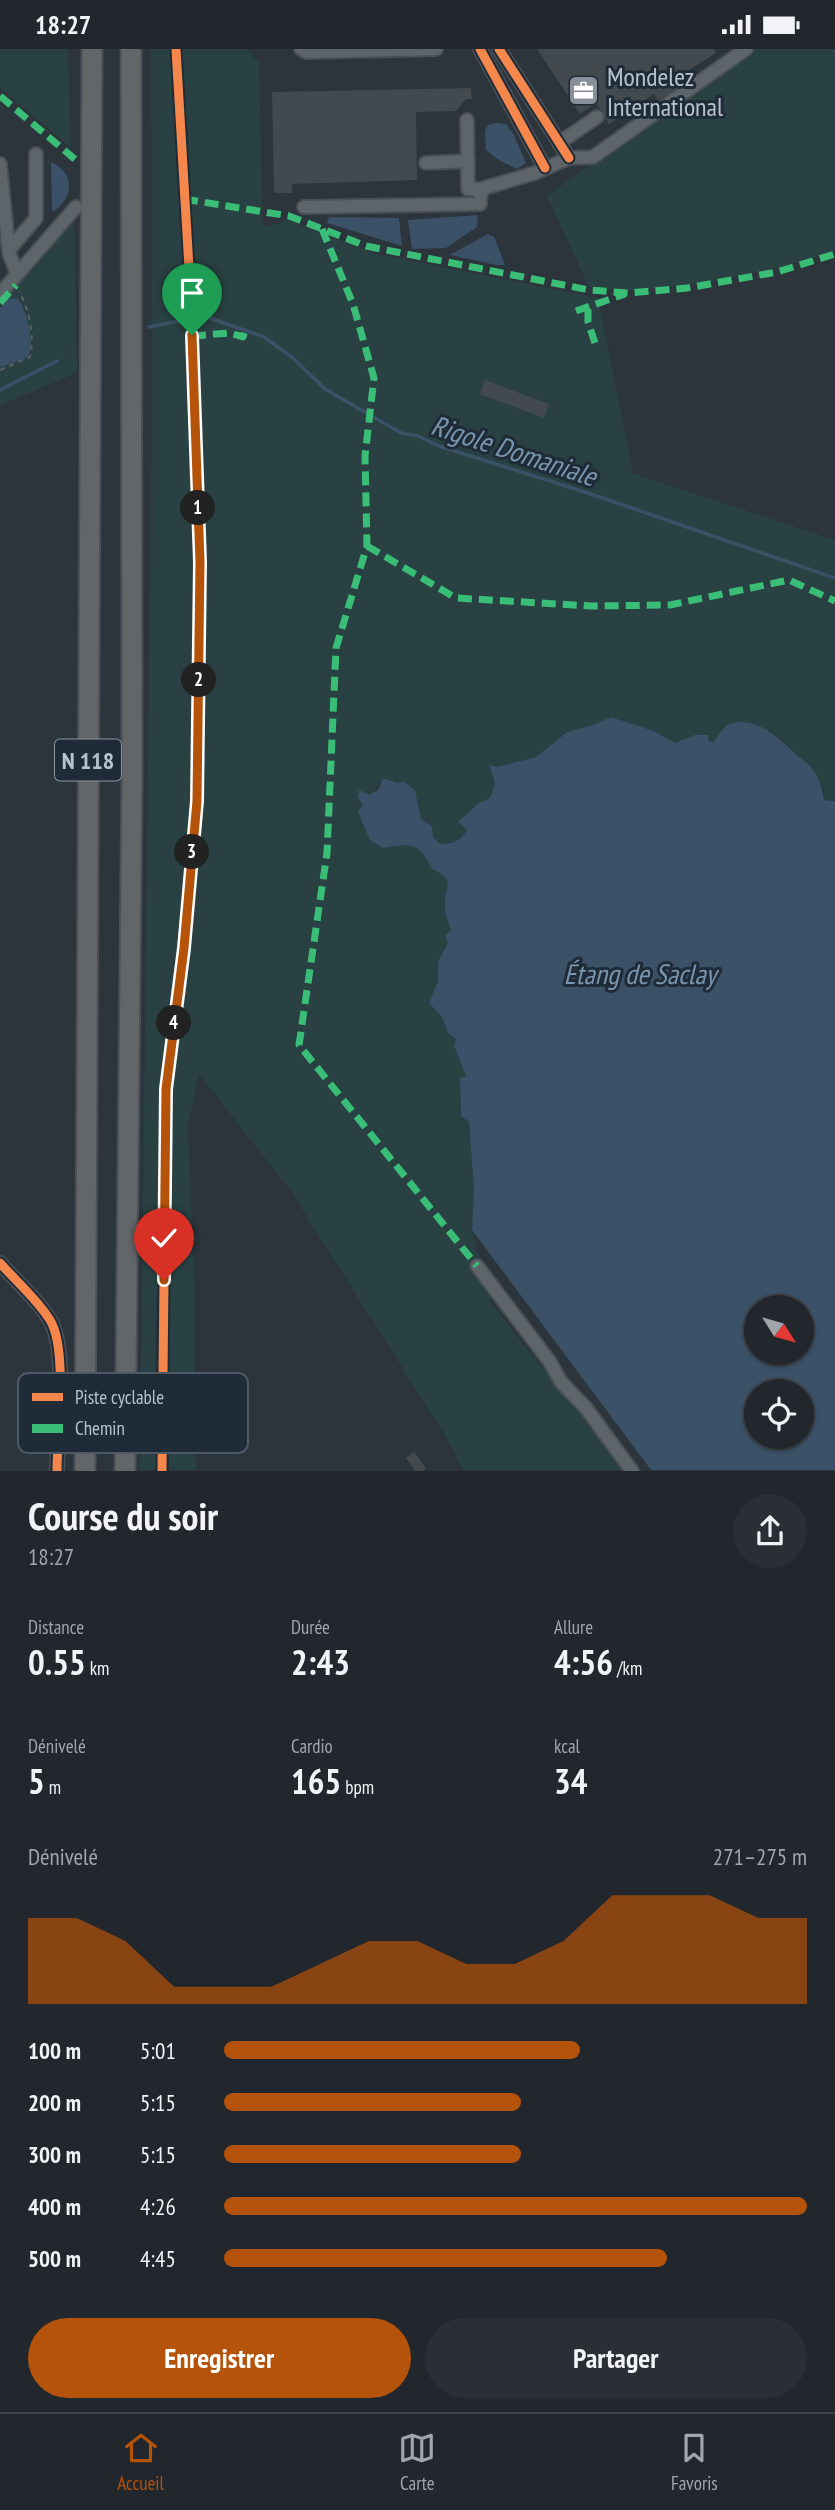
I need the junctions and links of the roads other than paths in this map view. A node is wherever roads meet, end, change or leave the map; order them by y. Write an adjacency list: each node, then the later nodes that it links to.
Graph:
1 (92, 49): 27 (highway, N 118)
2 (131, 49): 28 (highway, N 118)
3 (301, 49): 4 (street)
4 (436, 49)
5 (480, 49): 15 (street)
6 (499, 49): 10 (street)
7 (746, 49): 12 (street)
8 (597, 117): 10 (street)
9 (467, 120): 13 (street)
10 (559, 143): 12 (street)
11 (36, 154): 21 (street)
12 (569, 158): 15 (street)
13 (468, 161): 14 (street); 17 (street)
14 (426, 163)
15 (545, 168): 17 (street)
16 (0, 172): 20 (street)
17 (481, 189): 19 (street)
18 (76, 207): 22 (street)
19 (304, 207)
20 (4, 211): 21 (street)
21 (9, 250): 22 (street)
22 (15, 277): 23 (street)
23 (0, 294)
24 (0, 1263): 26 (street)
25 (477, 1266): 35 (street)
26 (59, 1373)
27 (86, 1373)
28 (126, 1373)
29 (57, 1453): 32 (street)
30 (85, 1453): 33 (highway, N 118)
31 (125, 1453): 34 (highway, N 118)
32 (57, 1471)
33 (85, 1471)
34 (125, 1471)
35 (632, 1471)

